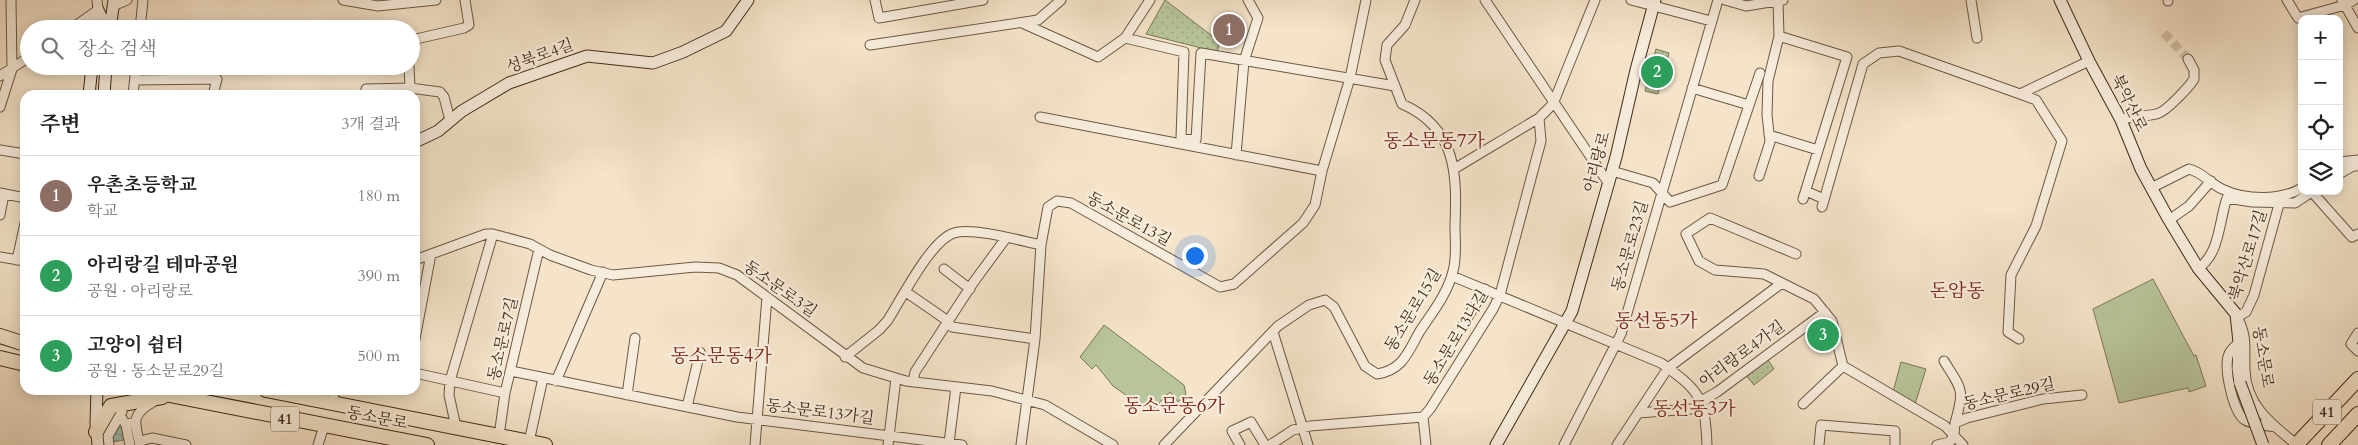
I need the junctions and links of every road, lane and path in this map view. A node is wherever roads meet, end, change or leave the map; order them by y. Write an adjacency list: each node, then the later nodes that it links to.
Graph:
1 (11, 0): 46 (street)
2 (127, 0): 25 (street)
3 (143, 0): 33 (street)
4 (343, 0): 5 (street)
5 (436, 0)
6 (465, 0): 40 (street)
7 (748, 0): 69 (street, 성북로4길)
8 (875, 0): 9 (street)
9 (983, 0)
10 (1061, 0): 35 (street)
11 (1150, 0): 38 (street)
12 (1248, 0): 43 (street)
13 (1366, 0): 53 (street)
14 (1414, 0): 55 (street, 동소문로15길)
15 (1485, 0): 64 (street)
16 (1595, 0): 64 (street)
17 (1631, 0): 27 (street)
18 (1718, 0): 34 (street, 동소문로23길)
19 (1725, 0): 20 (street)
20 (1780, 0): 37 (street)
21 (1971, 0): 39 (street)
22 (2060, 0): 44 (street, 북악산로)
23 (2287, 0): 26 (street)
24 (2354, 0): 26 (street)
25 (111, 2): 28 (street); 32 (street)
26 (2344, 2): 36 (street)
27 (1654, 4): 34 (street); 82 (street, 아리랑로)
28 (98, 5): 29 (street); 30 (street); 31 (street)
29 (81, 20)
30 (97, 20)
31 (105, 20)
32 (110, 20)
33 (141, 20)
34 (1711, 21): 57 (street, 동소문로23길)
35 (1022, 23): 38 (street); 41 (street)
36 (2358, 28)
37 (1779, 36): 71 (street); 74 (street)
38 (1125, 38): 43 (street)
39 (1977, 38)
40 (420, 39)
41 (870, 45)
42 (2188, 59): 70 (street)
43 (1244, 61): 53 (street); 76 (street)
44 (2089, 61): 63 (street); 70 (street, 북악산로)
45 (20, 64): 46 (street)
46 (12, 69): 52 (street); 66 (street)
47 (1760, 73): 65 (street)
48 (91, 75): 59 (street)
49 (105, 75): 60 (street)
50 (135, 75): 54 (street)
51 (409, 75): 56 (street)
52 (0, 76)
53 (1350, 78): 55 (street); 81 (street)
54 (134, 80): 61 (street); 62 (street)
55 (1395, 86): 80 (street, 동소문로15길)
56 (410, 88): 58 (street); 69 (street)
57 (1692, 88): 65 (street); 89 (street, 동소문로23길)
58 (366, 89)
59 (90, 90)
60 (104, 90)
61 (133, 90)
62 (214, 90)
63 (2020, 94): 74 (street); 128 (street)
64 (1553, 104): 68 (street); 86 (street)
65 (1749, 105): 89 (street)
66 (0, 107)
67 (1040, 117): 76 (street)
68 (1539, 118): 80 (street); 115 (street, 동소문로13나길)
69 (450, 120): 72 (street, 성북로4길)
70 (2121, 120): 87 (street, 북악산로)
71 (1769, 134): 74 (street); 84 (street)
72 (420, 140)
73 (0, 150): 75 (street)
74 (1818, 150)
75 (20, 153)
76 (1236, 155): 81 (street)
77 (2343, 162): 78 (street)
78 (2358, 164): 79 (street); 83 (street)
79 (2343, 165)
80 (1454, 169): 110 (street, 동소문로15길)
81 (1322, 171): 100 (street, 동소문로13길)
82 (1612, 171): 86 (street, 아리랑로); 89 (street)
83 (2343, 172)
84 (1759, 176)
85 (2211, 181): 87 (street); 94 (street); 96 (street)
86 (1609, 184): 121 (street, 아리랑로)
87 (2151, 188): 96 (street, 북악산로)
88 (2298, 190): 94 (street)
89 (1662, 191): 130 (street, 동소문로23길)
90 (2, 194): 93 (street); 95 (street)
91 (2307, 195): 94 (street)
92 (2315, 195): 98 (street)
93 (20, 197)
94 (2280, 201): 107 (street); 119 (street, 북악산로17길)
95 (0, 215)
96 (2169, 220): 107 (street, 북악산로)
97 (493, 234): 101 (street, 동소문로3길); 102 (street, 동소문로3길); 146 (street)
98 (2358, 234)
99 (1006, 238): 100 (street); 112 (street); 114 (street)
100 (1041, 245): 127 (street, 동소문로13길)
101 (539, 249): 109 (street, 동소문로3길); 140 (street, 동소문로7길)
102 (431, 254): 105 (street, 동소문로3길); 117 (street)
103 (1796, 254): 111 (street)
104 (0, 257): 106 (street)
105 (420, 258)
106 (20, 260)
107 (2198, 268): 119 (street, 북악산로)
108 (944, 269): 112 (street)
109 (603, 272): 116 (street, 동소문로3길); 145 (street)
110 (1452, 276): 113 (street); 123 (street, 동소문로15길)
111 (1782, 283): 118 (street); 139 (street, 아리랑로4가길)
112 (970, 289): 120 (street)
113 (1485, 289): 115 (street); 122 (street)
114 (906, 292): 120 (street); 134 (street)
115 (1500, 294): 121 (street); 163 (street, 동소문로13나길)
116 (768, 297): 134 (street, 동소문로3길); 164 (street)
117 (420, 307)
118 (1825, 312): 138 (street); 158 (street, 아리랑로4가길)
119 (2237, 317): 131 (street); 160 (street, 동소문로)
120 (948, 322): 127 (street); 147 (street)
121 (1567, 323): 130 (street); 195 (street, 아리랑로)
122 (1463, 325)
123 (1273, 332): 169 (street); 189 (street, 동소문로15길)
124 (2358, 333): 132 (street)
125 (0, 336): 129 (main road)
126 (635, 338): 152 (street)
127 (1035, 339): 156 (street, 동소문로13길)
128 (2019, 339)
129 (20, 342)
130 (1616, 343): 139 (street); 196 (street, 동소문로23길)
131 (2239, 347): 166 (street); 203 (street, bridge)
132 (2358, 351)
133 (700, 352): 159 (street)
134 (846, 357): 143 (street, 동소문로3길)
135 (0, 358): 137 (main road)
136 (1944, 361): 165 (street)
137 (20, 363)
138 (1843, 366): 157 (street); 171 (street, 동소문로29길)
139 (1668, 368): 158 (street); 161 (street, 아리랑로4가길)
140 (511, 371): 142 (street, 동소문로13가길); 149 (street, 동소문로7길)
141 (420, 374): 146 (street)
142 (543, 378): 145 (street, 동소문로13가길); 175 (street)
143 (896, 378): 147 (street, 동소문로3길); 172 (street)
144 (2358, 379): 204 (main road, 동소문로 / 41)
145 (556, 380): 152 (street, 동소문로13가길)
146 (450, 381): 149 (street); 168 (street)
147 (913, 382): 148 (street, 동소문로3길)
148 (956, 387): 156 (street, 동소문로3길); 177 (street)
149 (506, 393): 173 (street, 동소문로7길)
150 (97, 395): 174 (street)
151 (166, 395): 154 (main road, 동소문로 / 41)
152 (627, 395): 159 (street, 동소문로13가길)
153 (2082, 395): 165 (street, 동소문로29길)
154 (170, 396): 167 (main road, 동소문로 / 41); 174 (main road); 176 (street)
155 (334, 396): 168 (main road, 동소문로 / 41)
156 (1026, 400): 187 (street, 동소문로13길); 188 (street, 동소문로3길)
157 (1803, 404)
158 (1702, 405): 161 (street, 아리랑로4가길); 198 (street)
159 (687, 407): 164 (street, 동소문로13가길)
160 (2259, 410): 166 (street); 170 (street, 동소문로)
161 (1638, 413): 197 (street, 아리랑로4가길)
162 (2358, 414): 205 (main road, 41)
163 (1423, 417): 169 (street); 194 (street)
164 (757, 419): 172 (street, 동소문로13가길); 184 (street)
165 (1956, 423): 171 (street, 동소문로29길)
166 (2258, 423): 170 (street)
167 (324, 426): 181 (street); 182 (main road, 동소문로 / 41)
168 (456, 427): 173 (main road, 동소문로 / 41)
169 (1303, 428): 192 (street); 193 (street)
170 (2276, 428): 204 (street, 동소문로)
171 (1954, 434): 201 (street, 동소문로29길); 202 (street, 동소문로29길)
172 (889, 435): 177 (street, 동소문로13가길); 185 (street)
173 (499, 436): 175 (main road, 동소문로 / 41)
174 (97, 439)
175 (529, 442): 183 (main road, 동소문로 / 41)
176 (140, 443): 180 (street)
177 (950, 443): 186 (street, 동소문로13가길)
178 (110, 445): 179 (street)
179 (130, 445)
180 (186, 445)
181 (318, 445)
182 (427, 445)
183 (546, 445)
184 (755, 445)
185 (888, 445)
186 (962, 445)
187 (1021, 445)
188 (1113, 445)
189 (1164, 445)
190 (1240, 445): 191 (street)
191 (1265, 445)
192 (1270, 445)
193 (1308, 445)
194 (1426, 445)
195 (1496, 445)
196 (1564, 445)
197 (1617, 445)
198 (1707, 445)
199 (1819, 445): 200 (street)
200 (1894, 445)
201 (1937, 445)
202 (1963, 445)
203 (2263, 445)
204 (2296, 445)
205 (2329, 445)

